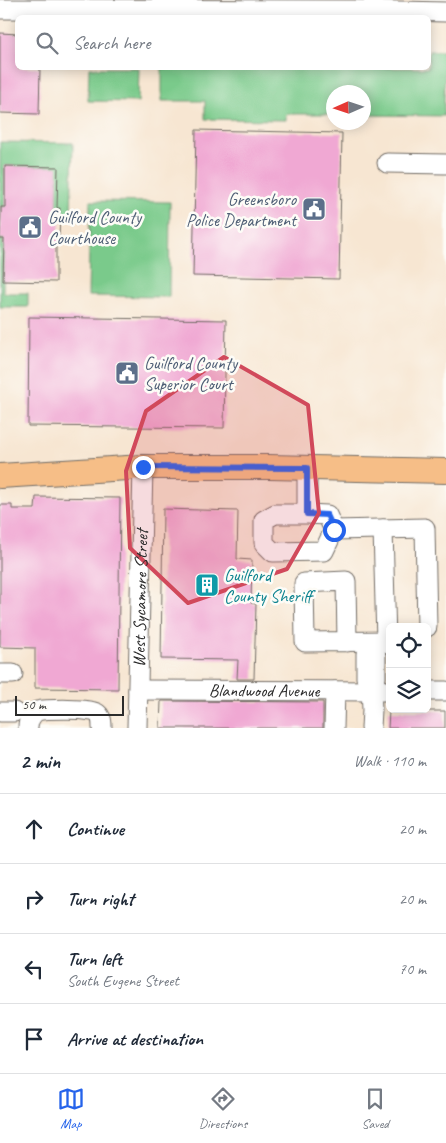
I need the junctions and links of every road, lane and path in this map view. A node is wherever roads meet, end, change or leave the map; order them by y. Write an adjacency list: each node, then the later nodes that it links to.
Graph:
1 (18, 5): 4 (street)
2 (153, 5): 3 (street); 4 (street)
3 (446, 12)
4 (57, 13)
5 (387, 163): 6 (street)
6 (446, 164)
7 (143, 467): 8 (main road); 10 (main road); 18 (street, West Sycamore Street)
8 (307, 468): 9 (main road); 11 (street)
9 (446, 471)
10 (0, 476)
11 (307, 514): 13 (street); 13 (street)
12 (383, 529): 13 (street); 14 (street); 16 (street)
13 (334, 530)
14 (426, 623)
15 (347, 642): 16 (street)
16 (379, 644): 17 (street)
17 (378, 689): 19 (street, Blandwood Avenue); 26 (street)
18 (138, 690): 19 (street, Blandwood Avenue); 24 (street, West Sycamore Street)
19 (335, 691): 25 (street)
20 (431, 691): 21 (street)
21 (446, 691)
22 (28, 728): 23 (street)
23 (102, 728)
24 (137, 728)
25 (334, 728)
26 (371, 728)

